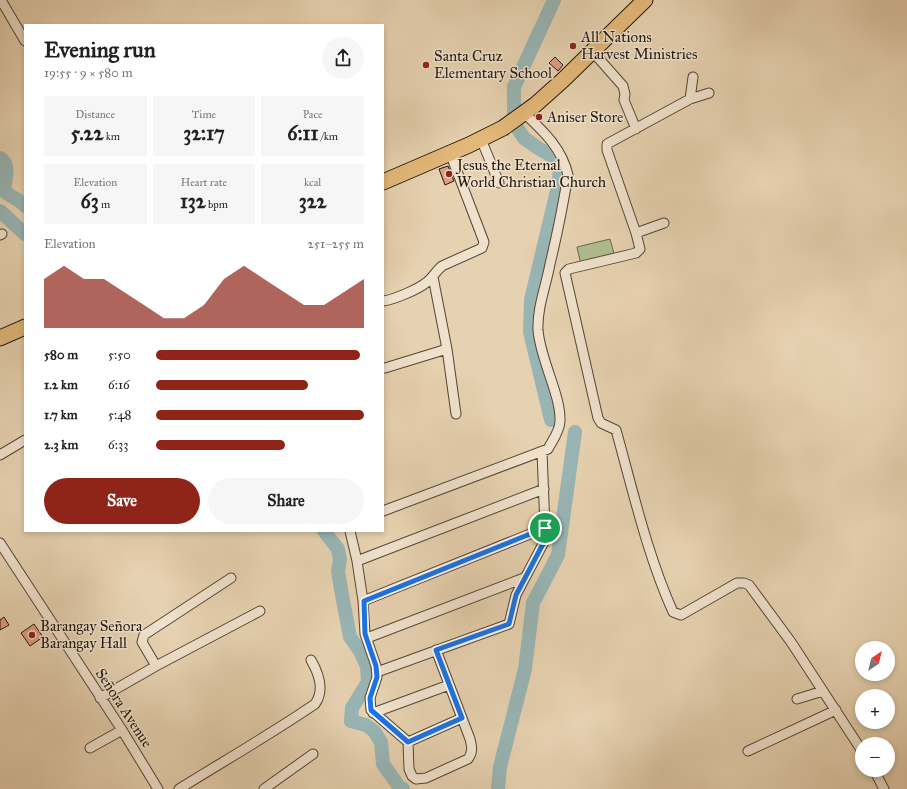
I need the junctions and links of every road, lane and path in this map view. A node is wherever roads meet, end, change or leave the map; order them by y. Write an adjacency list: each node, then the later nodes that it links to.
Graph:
1 (1, 0): 3 (street)
2 (645, 0): 4 (main road)
3 (24, 39)
4 (593, 52): 8 (main road); 9 (street)
5 (693, 76): 7 (street)
6 (709, 93): 7 (street)
7 (690, 99): 9 (street)
8 (522, 114): 10 (main road); 24 (street)
9 (636, 129): 15 (street)
10 (481, 139): 11 (main road); 13 (street)
11 (450, 153): 12 (main road); 16 (street)
12 (384, 182)
13 (499, 183)
14 (664, 223): 15 (street)
15 (636, 233): 42 (street)
16 (433, 277): 17 (street); 20 (street)
17 (384, 301)
18 (24, 327): 19 (main road)
19 (0, 338)
20 (447, 349): 21 (street); 22 (street)
21 (385, 368)
22 (456, 414)
23 (24, 441): 25 (street)
24 (542, 452): 26 (street); 27 (street)
25 (0, 455)
26 (544, 489): 28 (street); 31 (street)
27 (384, 510)
28 (545, 528): 33 (street); 34 (street)
29 (350, 532): 31 (street)
30 (0, 543): 43 (street, Señora Avenue)
31 (357, 561): 34 (street)
32 (231, 578): 39 (street)
33 (524, 578): 36 (street); 37 (street)
34 (364, 601): 36 (street)
35 (260, 611): 39 (street)
36 (367, 638): 40 (street)
37 (436, 650): 40 (street); 41 (street)
38 (311, 660): 56 (street)
39 (156, 666): 43 (street)
40 (376, 672): 46 (street)
41 (449, 685): 46 (street); 47 (street)
42 (822, 691): 44 (street); 45 (street)
43 (100, 698): 48 (street, Señora Avenue)
44 (797, 699)
45 (836, 710): 49 (street); 52 (street)
46 (373, 713): 50 (street)
47 (462, 718): 50 (street); 50 (street)
48 (122, 730): 51 (street); 55 (street, Señora Avenue)
49 (855, 740)
50 (408, 742)
51 (90, 748)
52 (748, 751)
53 (313, 754): 57 (street)
54 (878, 777): 58 (street)
55 (158, 789)
56 (179, 789)
57 (264, 789)
58 (884, 789)

